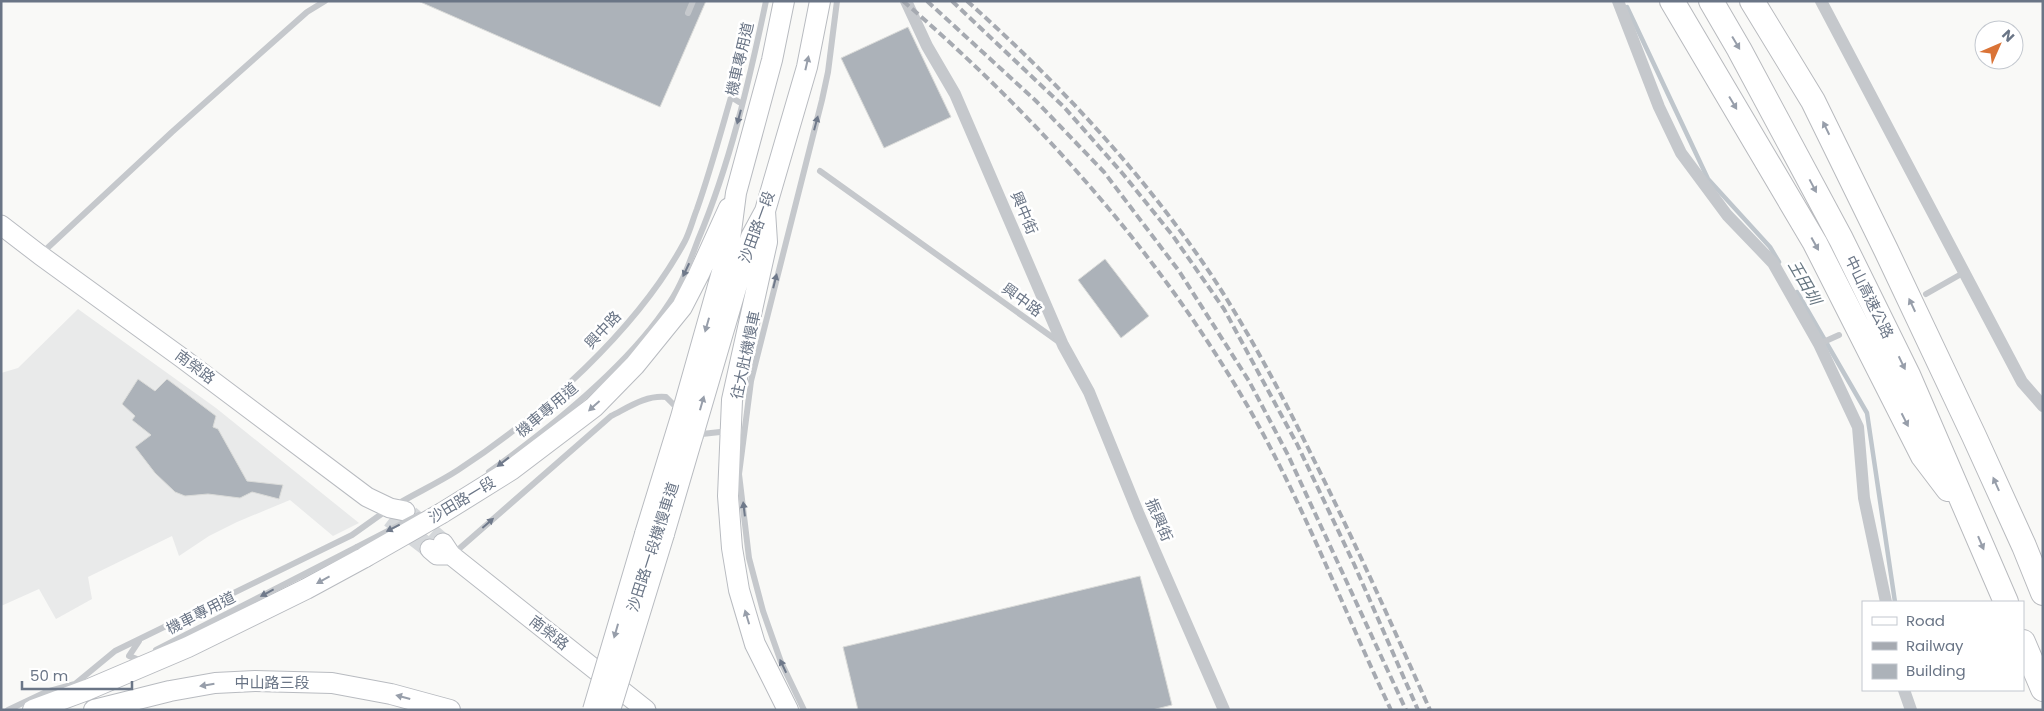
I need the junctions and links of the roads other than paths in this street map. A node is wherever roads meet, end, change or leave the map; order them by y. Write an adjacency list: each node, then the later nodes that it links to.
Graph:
1 (326, 1): 22 (lane)
2 (693, 1): 14 (lane)
3 (820, 1): 20 (main road, 沙田路一段, one-way to 3)
4 (837, 1): 30 (lane, 往大肚機慢車, one-way to 4)
5 (906, 1): 27 (street, 興中街)
6 (1618, 1): 26 (street)
7 (1667, 1): 15 (highway)
8 (1672, 1): 15 (highway)
9 (1711, 1): 32 (highway, 中山高速公路, one-way to 32)
10 (1752, 1): 16 (highway)
11 (1770, 1): 16 (highway)
12 (1821, 1): 23 (street)
13 (778, 3): 19 (main road, 沙田路一段); 31 (lane, 機車專用道, one-way to 31)
14 (688, 13)
15 (1693, 35): 32 (highway, one-way to 32)
16 (1812, 101): 37 (highway, one-way to 16)
17 (739, 102): 33 (lane, 興中路)
18 (820, 171): 27 (lane, 興中路)
19 (736, 192): 29 (main road, 沙田路一段, one-way to 29); 36 (main road, 沙田路一段, one-way to 36, bridge)
20 (765, 210): 30 (main road); 34 (main road, 沙田路一段, one-way to 20)
21 (1, 225): 22 (street, 南榮路)
22 (40, 255): 33 (street, 南榮路)
23 (1963, 273): 24 (lane); 28 (street)
24 (1926, 294)
25 (1839, 334): 26 (lane)
26 (1819, 344): 38 (street)
27 (1063, 345): 60 (street, 振興街)
28 (2043, 406)
29 (681, 417): 34 (main road, 沙田路一段); 35 (lane, one-way to 29)
30 (738, 428): 34 (lane, 沙田路一段機慢車道); 58 (main road, one-way to 30); 59 (lane, 往大肚機慢車, one-way to 30)
31 (486, 475)
32 (1967, 509): 39 (highway, 中山高速公路, one-way to 39)
33 (395, 512): 40 (lane)
34 (659, 535): 54 (main road, 沙田路一段, one-way to 54, bridge); 55 (main road, 沙田路一段, bridge); 56 (lane, 沙田路一段機慢車道)
35 (441, 549): 57 (street, 南榮路)
36 (361, 552): 42 (lane, 機車專用道, one-way to 42); 47 (main road, 沙田路一段, one-way to 47)
37 (2043, 593)
38 (1886, 601)
39 (2006, 601)
40 (141, 638): 44 (lane); 47 (lane)
41 (2024, 644): 48 (highway)
42 (153, 651)
43 (145, 655): 44 (lane)
44 (137, 658): 45 (lane)
45 (128, 662)
46 (102, 673): 47 (lane)
47 (81, 687): 50 (lane); 51 (main road, 沙田路一段)
48 (2043, 689)
49 (1904, 691): 61 (street)
50 (8, 710)
51 (33, 710)
52 (94, 710): 53 (main road, 中山路三段, one-way to 52)
53 (450, 710)
54 (593, 710)
55 (610, 710)
56 (615, 710)
57 (646, 710)
58 (788, 710)
59 (804, 710)
60 (1224, 710)
61 (1911, 710)

